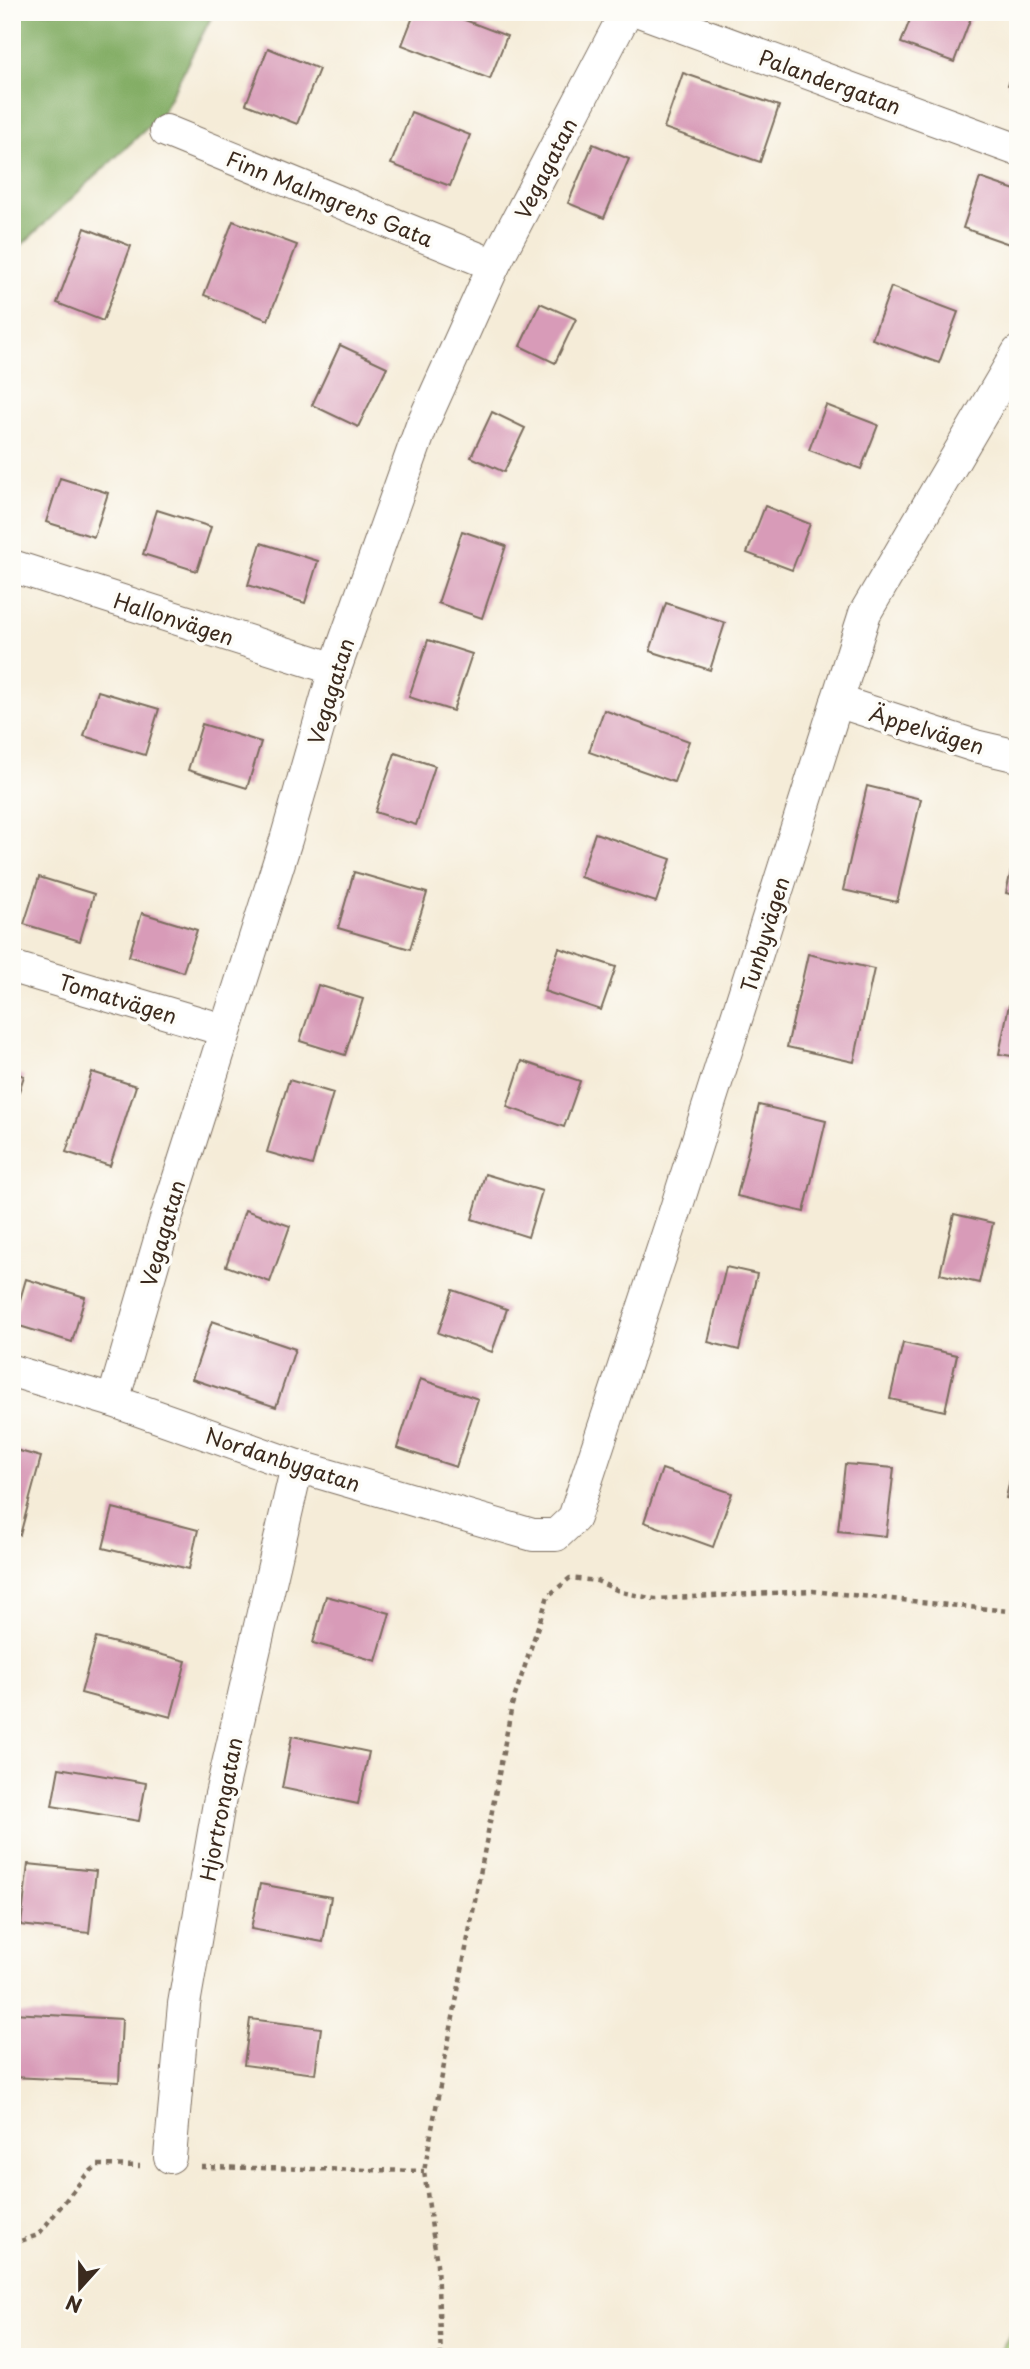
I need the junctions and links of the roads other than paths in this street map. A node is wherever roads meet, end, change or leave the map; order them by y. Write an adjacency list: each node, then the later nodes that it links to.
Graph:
1 (626, 12): 5 (street, Vegagatan)
2 (642, 12): 4 (street, Palandergatan)
3 (166, 131): 5 (street, Finn Malmgrens Gata)
4 (1018, 150)
5 (494, 265): 8 (street, Vegagatan)
6 (1018, 352): 9 (street, Tunbyvägen)
7 (12, 566): 8 (street, Hallonvägen)
8 (335, 669): 12 (street, Vegagatan)
9 (836, 701): 10 (street, Äppelvägen); 16 (street, Tunbyvägen)
10 (1018, 756)
11 (12, 967): 12 (street, Tomatvägen)
12 (224, 1030): 14 (street, Vegagatan)
13 (12, 1371): 14 (street, Nordanbygatan)
14 (113, 1401): 15 (street, Nordanbygatan)
15 (297, 1466): 16 (street, Nordanbygatan); 17 (street, Hjortrongatan)
16 (556, 1535)
17 (171, 2164)

